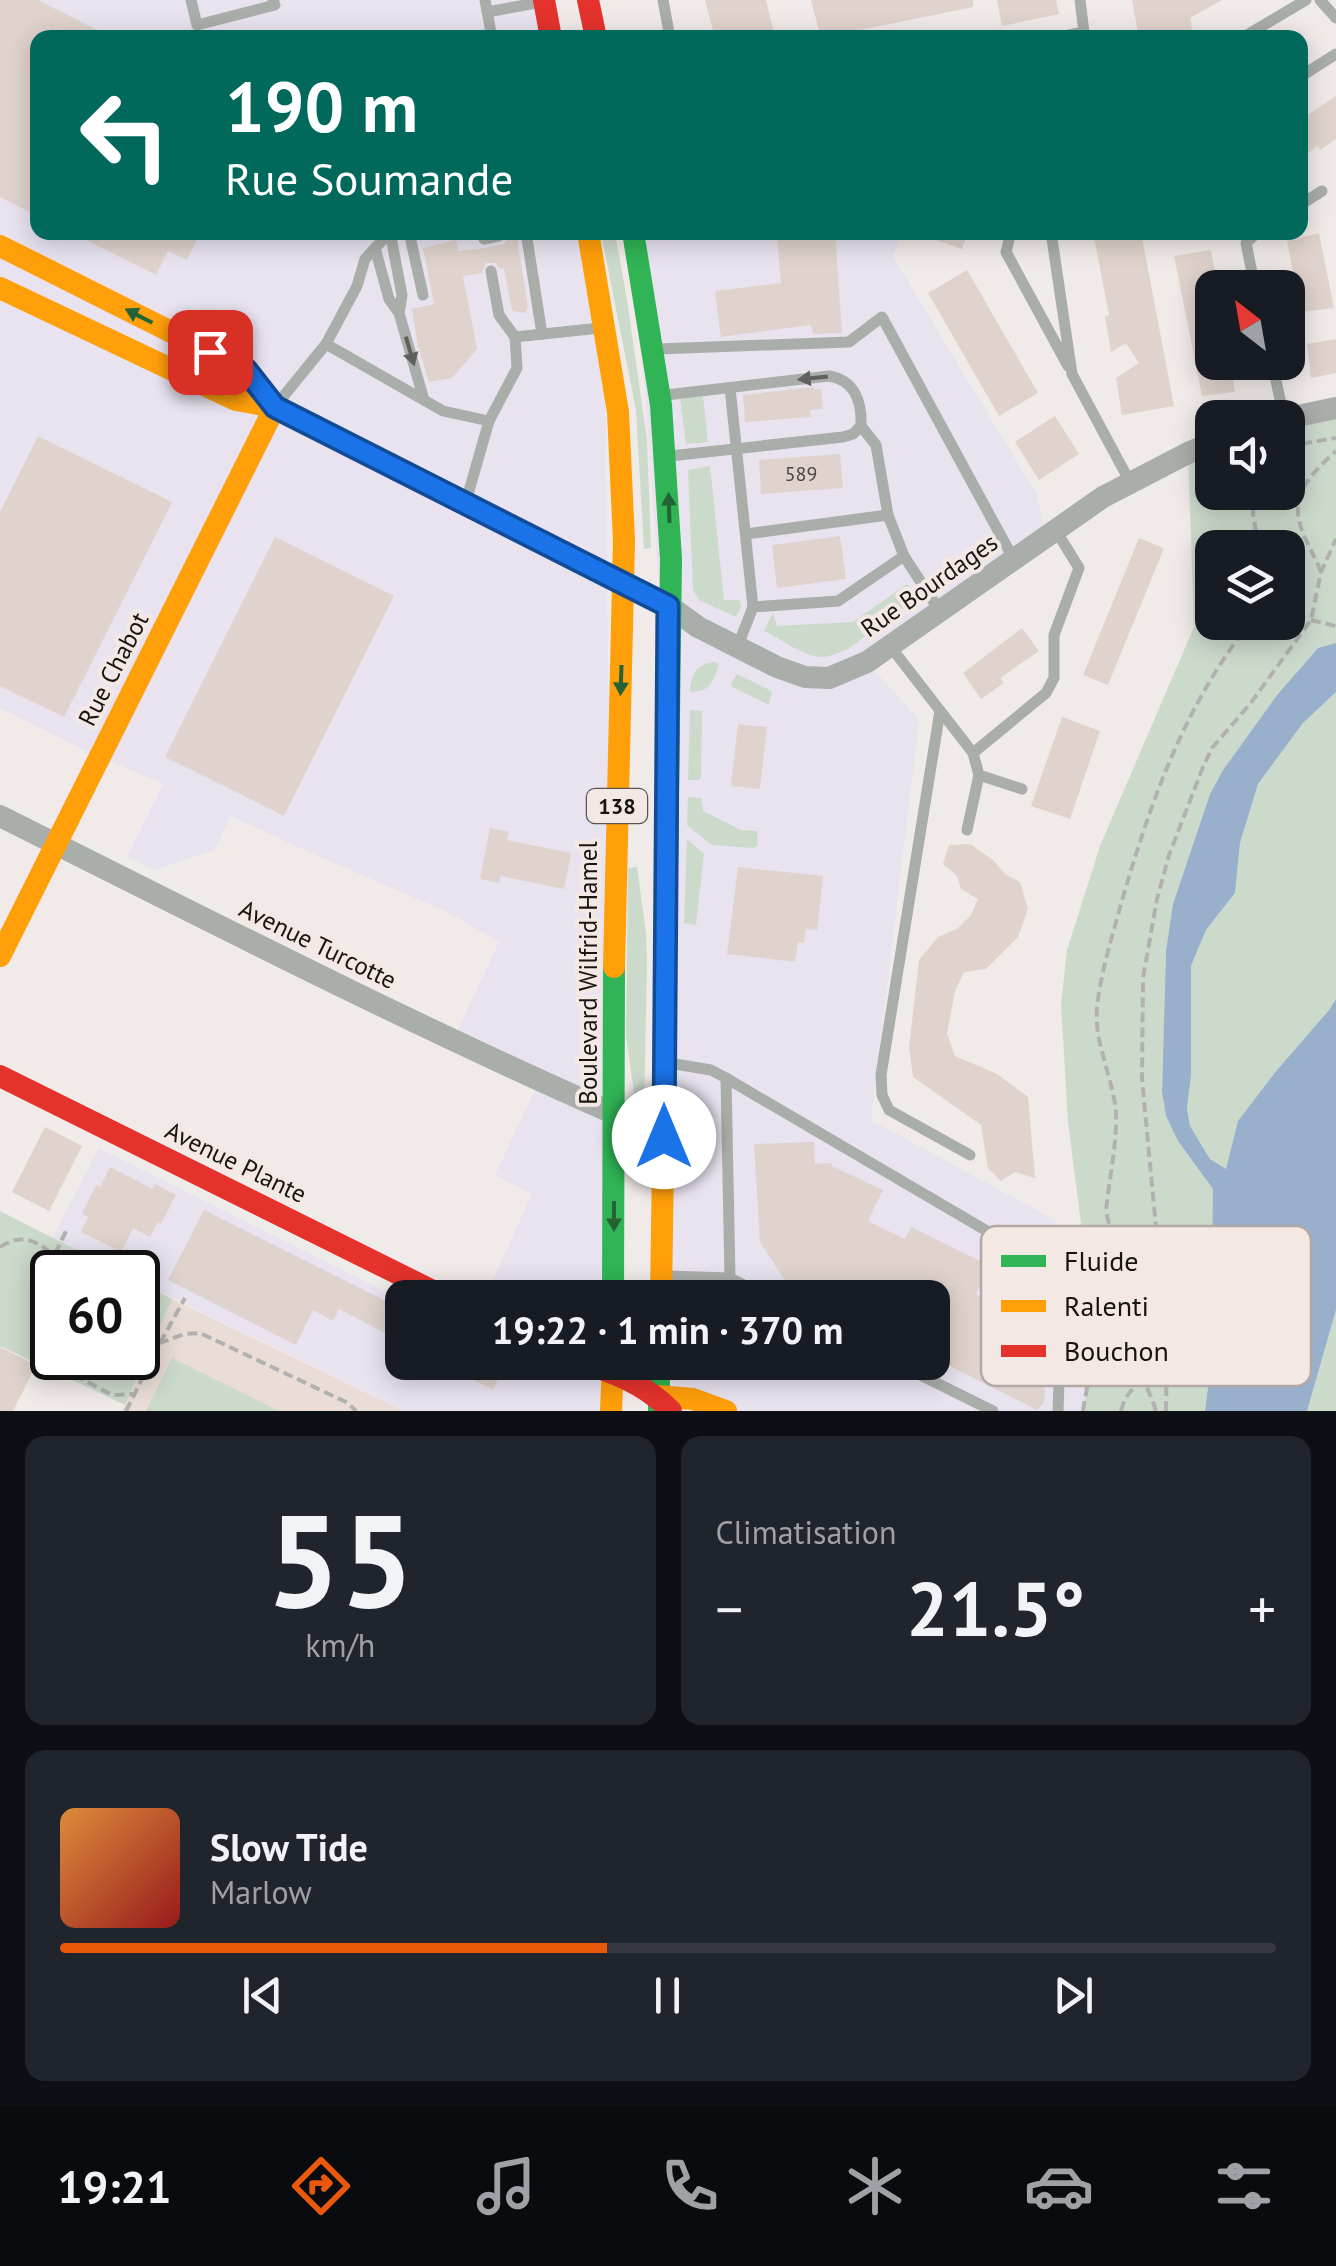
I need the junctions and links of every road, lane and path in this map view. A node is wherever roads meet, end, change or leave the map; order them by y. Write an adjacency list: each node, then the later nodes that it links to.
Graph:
1 (190, 0): 2 (lane)
2 (274, 0)
3 (588, 0): 12 (main road)
4 (663, 0): 13 (lane)
5 (1080, 0): 14 (lane)
6 (1306, 0): 15 (lane)
7 (1320, 0): 10 (lane)
8 (544, 1): 9 (lane); 11 (main road)
9 (486, 6)
10 (1336, 18)
11 (549, 30)
12 (594, 30)
13 (669, 30)
14 (1084, 30)
15 (1255, 30)
16 (1336, 54): 17 (lane)
17 (1308, 72)
18 (1322, 192): 19 (lane)
19 (1308, 200)
20 (382, 240): 30 (lane)
21 (392, 240): 37 (lane)
22 (411, 240): 35 (lane)
23 (526, 240): 39 (lane)
24 (589, 240): 38 (main road, Boulevard Wilfrid-Hamel / 138)
25 (634, 240): 42 (main road, 138)
26 (1009, 240): 43 (lane)
27 (1052, 240): 43 (lane)
28 (1248, 240): 31 (lane)
29 (0, 246): 47 (main road, one-way to 29)
30 (375, 248): 37 (lane); 41 (lane)
31 (1252, 270)
32 (506, 276): 36 (lane)
33 (0, 288): 47 (main road)
34 (509, 294): 36 (lane)
35 (423, 296)
36 (496, 297): 40 (lane)
37 (399, 312): 46 (lane, one-way to 46)
38 (605, 328): 39 (lane); 67 (main road, Boulevard Wilfrid-Hamel / 138)
39 (542, 334): 40 (lane)
40 (515, 337): 50 (lane)
41 (326, 344): 46 (lane); 47 (lane)
42 (654, 350): 45 (main road, 138); 65 (lane)
43 (1072, 374): 58 (lane)
44 (730, 388): 45 (lane); 51 (lane, one-way to 44); 54 (lane)
45 (660, 396): 57 (main road, 138)
46 (424, 400): 50 (lane)
47 (275, 407): 59 (main road); 82 (main road, Rue Chabot)
48 (1336, 408): 49 (street)
49 (1305, 414)
50 (489, 422): 59 (lane)
51 (861, 426): 54 (lane); 60 (lane)
52 (1336, 438): 53 (path)
53 (1305, 445)
54 (736, 448): 57 (lane); 62 (lane)
55 (1195, 450): 58 (street, Rue Bourdages)
56 (1336, 451): 66 (path)
57 (666, 457): 68 (main road, 138, one-way to 57)
58 (1130, 482): 61 (street, Rue Bourdages)
59 (466, 502): 67 (main road)
60 (888, 515): 62 (lane); 64 (lane)
61 (1055, 529): 65 (street, Rue Bourdages); 77 (lane)
62 (746, 534): 69 (lane)
63 (1336, 539): 66 (path)
64 (904, 556): 69 (lane); 70 (lane)
65 (1014, 558): 70 (street, Rue Bourdages)
66 (1321, 572): 71 (path)
67 (625, 582): 68 (main road); 87 (main road, Boulevard Wilfrid-Hamel / 138, one-way to 87)
68 (668, 606): 74 (street, Rue Bourdages); 84 (main road, 138)
69 (754, 607): 74 (lane)
70 (939, 610): 75 (street, Rue Bourdages)
71 (1312, 620): 72 (path); 90 (path)
72 (1336, 626)
73 (1236, 640): 89 (path)
74 (738, 645): 75 (street, Rue Bourdages)
75 (890, 646): 76 (lane)
76 (940, 711): 77 (lane); 88 (lane)
77 (973, 753): 78 (lane)
78 (980, 775): 79 (lane); 81 (lane)
79 (1022, 789)
80 (0, 816): 82 (street, Avenue Turcotte)
81 (968, 830)
82 (55, 844): 83 (main road, Rue Chabot); 87 (street, Avenue Turcotte)
83 (0, 956)
84 (665, 1062): 86 (lane); 99 (main road, 138)
85 (0, 1076): 97 (main road, Avenue Plante)
86 (726, 1078): 91 (lane); 96 (lane)
87 (614, 1114): 98 (main road, Boulevard Wilfrid-Hamel / 138, one-way to 98)
88 (970, 1156)
89 (1109, 1226)
90 (1156, 1226)
91 (981, 1227)
92 (67, 1229): 95 (path)
93 (0, 1247): 94 (path)
94 (46, 1250)
95 (56, 1250)
96 (730, 1278): 100 (lane); 101 (lane)
97 (412, 1280)
98 (613, 1280)
99 (661, 1280)
100 (715, 1280)
101 (734, 1280)
102 (185, 1298): 103 (path)
103 (160, 1343): 117 (path)
104 (84, 1380): 114 (path)
105 (142, 1380): 114 (path)
106 (612, 1380): 118 (main road)
107 (629, 1380): 115 (main road)
108 (660, 1380): 115 (main road)
109 (930, 1380): 120 (lane)
110 (1059, 1386): 121 (lane)
111 (1087, 1386): 122 (path)
112 (1136, 1386): 123 (path)
113 (1146, 1386): 124 (path)
114 (135, 1394): 116 (path)
115 (662, 1406): 119 (main road)
116 (126, 1411)
117 (356, 1411)
118 (611, 1411)
119 (726, 1411)
120 (993, 1411)
121 (1058, 1411)
122 (1083, 1411)
123 (1122, 1411)
124 (1156, 1411)

